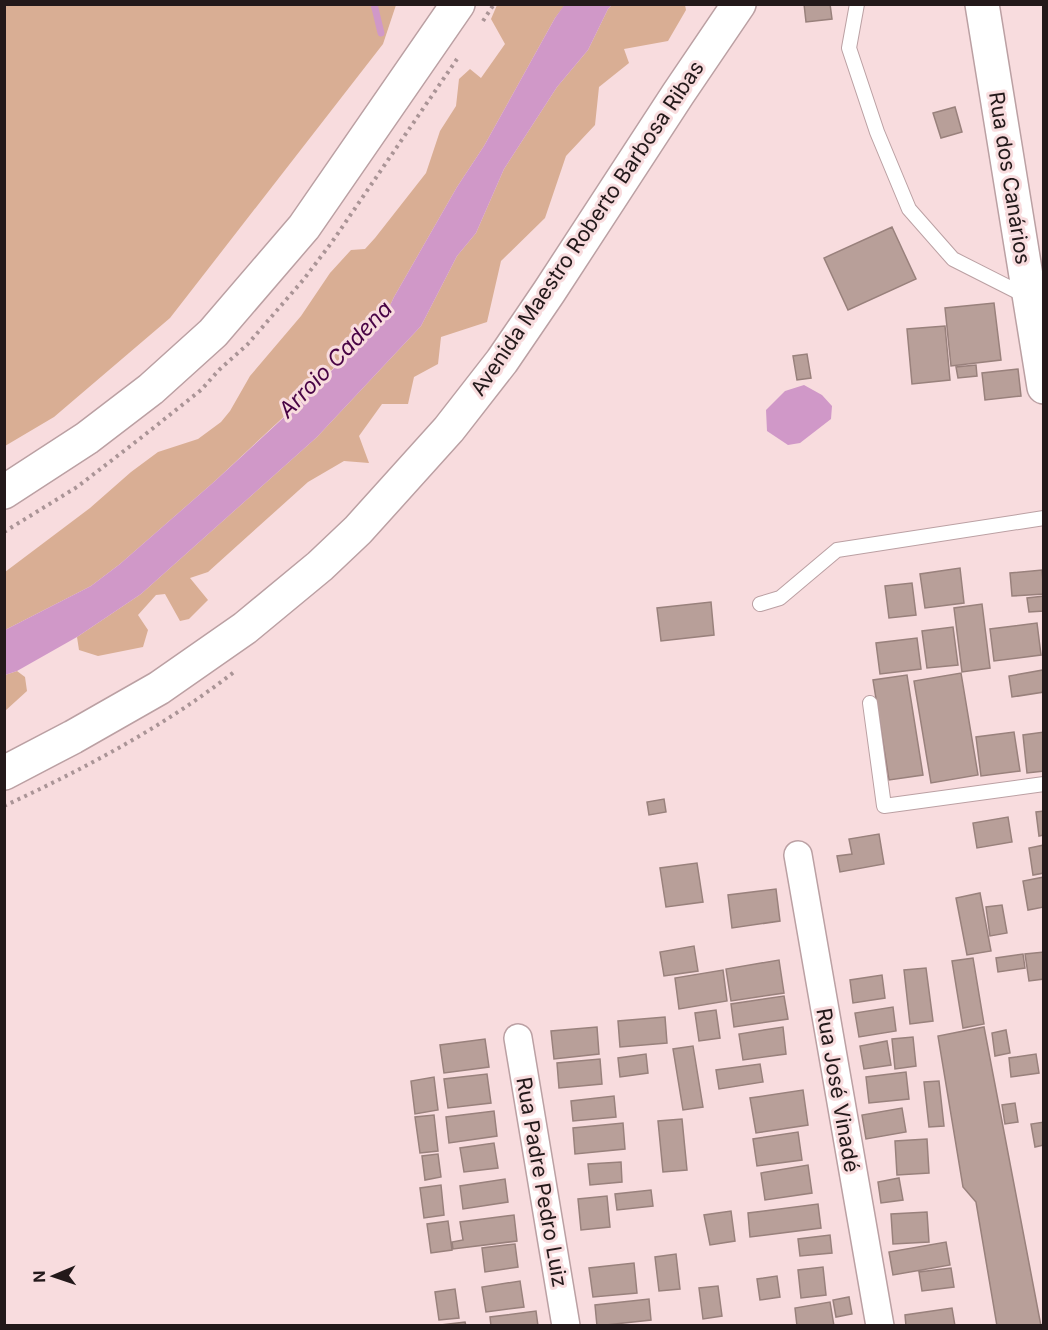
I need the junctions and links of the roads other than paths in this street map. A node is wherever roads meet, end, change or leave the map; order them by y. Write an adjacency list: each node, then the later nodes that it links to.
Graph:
1 (458, 4): 7 (main road)
2 (739, 4): 11 (main road, Avenida Maestro Roberto Barbosa Ribas)
3 (856, 4): 5 (lane)
4 (982, 4): 5 (main road, Rua dos Canários)
5 (1029, 298): 6 (main road, Rua dos Canários)
6 (1044, 387)
7 (4, 492)
8 (1044, 518): 9 (lane)
9 (760, 604)
10 (870, 704): 12 (lane)
11 (4, 773)
12 (1044, 784)
13 (798, 855): 16 (street, Rua José Vinadé)
14 (518, 1038): 15 (street, Rua Padre Pedro Luiz)
15 (566, 1326)
16 (880, 1326)

